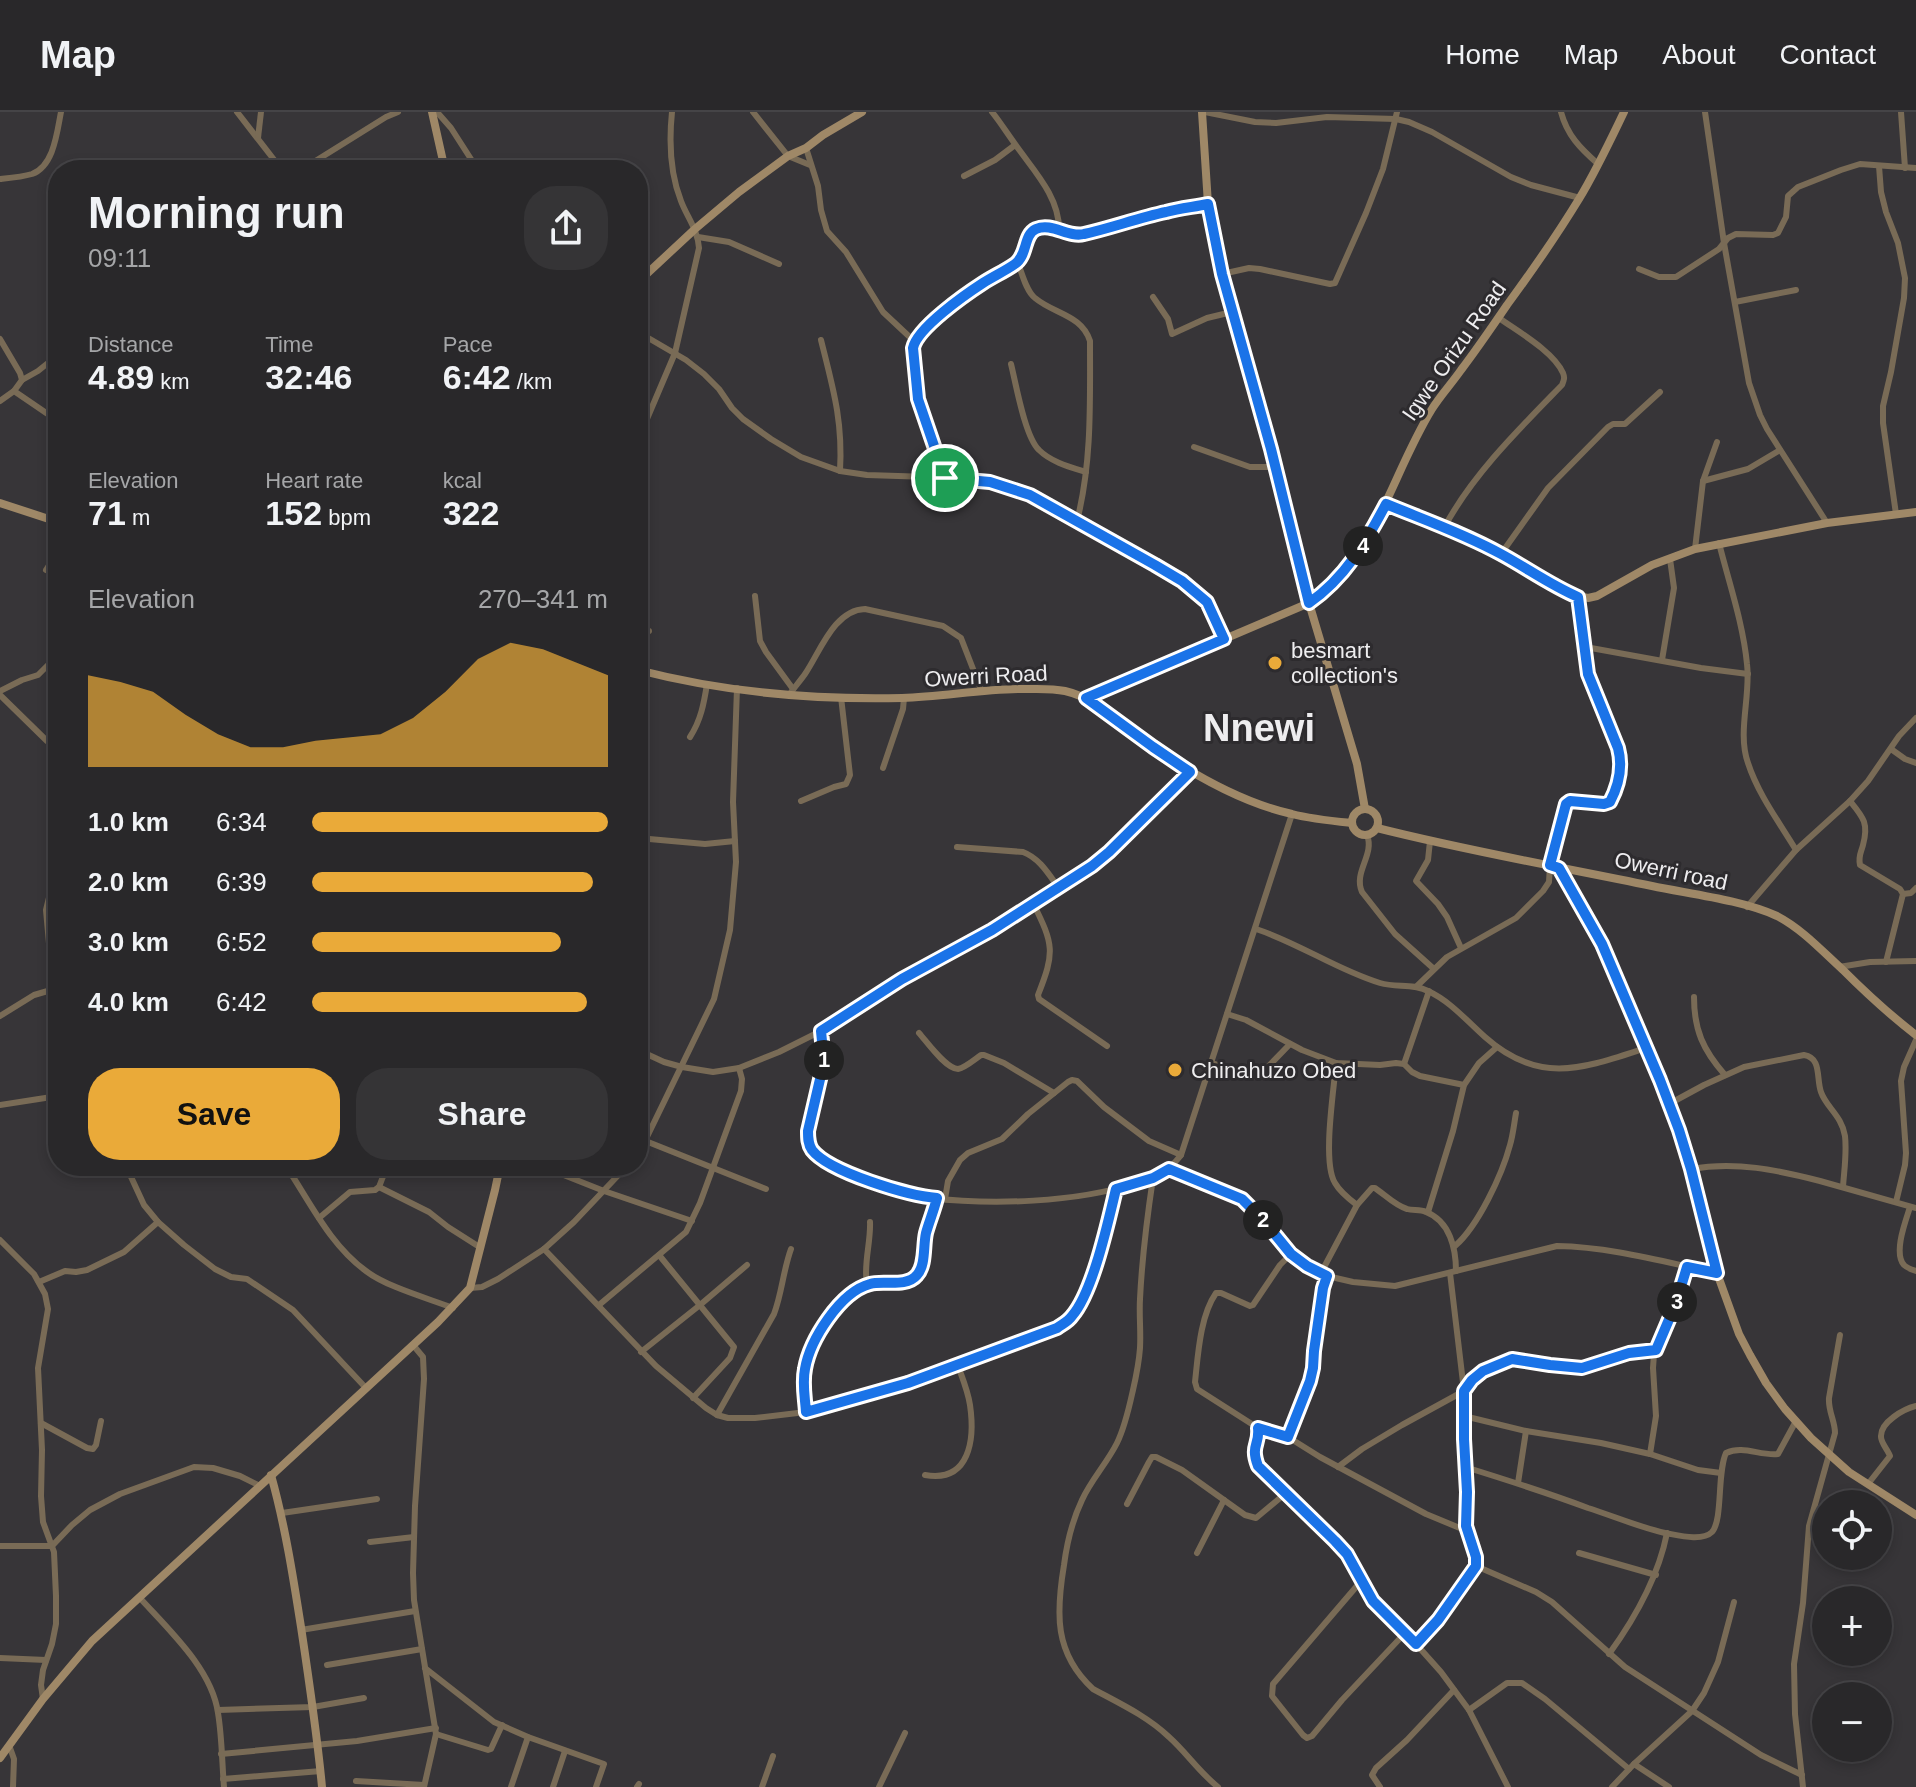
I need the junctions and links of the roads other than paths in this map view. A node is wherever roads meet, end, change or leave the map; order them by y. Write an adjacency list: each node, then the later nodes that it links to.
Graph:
1 (61, 112): 30 (street)
2 (237, 112): 16 (street)
3 (261, 112): 16 (street)
4 (398, 112): 21 (street)
5 (434, 112): 22 (main road); 23 (street)
6 (672, 112): 34 (street)
7 (753, 112): 19 (street)
8 (862, 112): 18 (main road)
9 (992, 112): 17 (street)
10 (1203, 112): 15 (street); 32 (main road)
11 (1561, 112): 24 (street)
12 (1624, 112): 24 (main road, Igwe Orizu Road)
13 (1705, 112): 35 (street)
14 (1901, 112): 27 (street)
15 (1397, 115): 31 (street); 40 (street)
16 (258, 138): 20 (street)
17 (1015, 145): 29 (street); 33 (street)
18 (806, 148): 19 (main road); 25 (street)
19 (788, 156): 25 (street); 34 (main road)
20 (274, 160)
21 (317, 160)
22 (443, 160)
23 (472, 160)
24 (1598, 164): 31 (main road, Igwe Orizu Road)
25 (810, 165): 49 (street)
26 (1879, 166): 27 (street); 35 (street); 70 (street)
27 (1905, 168): 28 (street)
28 (1916, 168)
29 (964, 176)
30 (0, 179)
31 (1580, 198): 45 (main road, Igwe Orizu Road)
32 (1208, 204): 33 (street); 40 (main road)
33 (1059, 229): 36 (street)
34 (697, 233): 37 (street); 39 (main road); 50 (street)
35 (1724, 243): 38 (street); 43 (street)
36 (1018, 263): 49 (street); 64 (street)
37 (779, 264)
38 (1639, 269)
39 (648, 274)
40 (1222, 274): 44 (main road)
41 (1796, 290): 43 (street)
42 (1153, 297): 44 (street)
43 (1735, 302): 61 (street)
44 (1232, 312): 62 (main road)
45 (1499, 318): 68 (main road, Igwe Orizu Road); 74 (street)
46 (648, 338): 50 (street)
47 (0, 339): 53 (street)
48 (821, 340): 63 (street)
49 (914, 341): 65 (street)
50 (675, 353): 58 (street); 63 (street)
51 (48, 363): 53 (street)
52 (1011, 364): 64 (street)
53 (22, 380): 54 (street)
54 (14, 391): 56 (street); 57 (street)
55 (1660, 392): 77 (street)
56 (0, 401)
57 (48, 414)
58 (648, 416)
59 (1717, 442): 66 (street)
60 (1194, 447): 62 (street)
61 (1780, 450): 66 (street); 73 (street)
62 (1275, 467): 83 (main road)
63 (840, 471): 65 (street)
64 (1086, 472): 72 (street)
65 (945, 478): 72 (street)
66 (1703, 481): 76 (street)
67 (0, 503): 71 (main road)
68 (1386, 504): 74 (main road); 83 (main road, Igwe Orizu Road)
69 (1916, 512): 70 (main road)
70 (1896, 514): 73 (main road)
71 (48, 519)
72 (1077, 521): 84 (street)
73 (1827, 523): 75 (main road)
74 (1444, 528): 77 (main road)
75 (1719, 543): 76 (main road); 89 (street)
76 (1695, 549): 78 (main road)
77 (1501, 554): 82 (main road)
78 (1670, 559): 82 (main road); 86 (street)
79 (48, 567): 80 (street)
80 (46, 570)
81 (755, 596): 92 (street)
82 (1578, 597): 85 (street)
83 (1309, 603): 84 (main road, Igwe Orizu Road); 107 (main road)
84 (1224, 639): 97 (main road, Igwe Orizu Road)
85 (1585, 644): 86 (street); 117 (street)
86 (1662, 660): 89 (street)
87 (48, 665): 94 (street)
88 (648, 672): 90 (main road, Owerri Road)
89 (1748, 674): 116 (street)
90 (707, 684): 91 (main road, Owerri Road); 99 (street)
91 (737, 688): 92 (main road, Owerri Road); 113 (street)
92 (791, 692): 93 (street); 95 (main road, Owerri Road)
93 (982, 692): 96 (main road, Owerri Road); 97 (main road, Owerri Road)
94 (0, 693): 100 (street)
95 (841, 697): 96 (main road, Owerri Road); 105 (street)
96 (904, 698): 103 (street)
97 (1086, 698): 104 (main road, Owerri Road)
98 (1916, 718): 101 (street)
99 (690, 737)
100 (48, 741)
101 (1891, 749): 102 (street); 106 (street)
102 (1916, 763)
103 (883, 768)
104 (1190, 772): 108 (main road, Owerri Road); 118 (street)
105 (801, 801)
106 (1850, 801): 116 (street); 120 (street)
107 (1365, 809): 109 (main road); 110 (main road)
108 (1292, 814): 109 (main road, Owerri Road); 125 (street)
109 (1352, 823): 111 (main road)
110 (1377, 828): 111 (main road); 114 (main road, Owerri road)
111 (1367, 835): 130 (street)
112 (648, 839): 113 (street)
113 (735, 841): 148 (street)
114 (1430, 841): 117 (main road, Owerri road); 126 (street)
115 (957, 847): 118 (street)
116 (1796, 850): 123 (street)
117 (1555, 866): 123 (main road, Owerri road); 126 (street); 143 (main road)
118 (1058, 887): 122 (street)
119 (1916, 888): 120 (street)
120 (1903, 894): 128 (street)
121 (48, 902): 124 (street)
122 (1033, 903): 137 (street); 141 (street)
123 (1747, 907): 129 (main road, Owerri road)
124 (48, 927)
125 (1256, 929): 131 (street); 135 (street)
126 (1461, 948): 130 (street)
127 (1916, 961): 128 (street)
128 (1886, 962): 129 (street)
129 (1839, 967): 139 (main road, Owerri road)
130 (1434, 969): 131 (street)
131 (1417, 986): 133 (street)
132 (48, 990): 136 (street)
133 (1429, 991): 142 (street); 147 (street)
134 (1694, 997): 150 (street)
135 (1227, 1014): 140 (street); 145 (street)
136 (0, 1016)
137 (821, 1031): 149 (street); 175 (street)
138 (919, 1033): 152 (street)
139 (1916, 1037): 176 (street)
140 (1290, 1044): 145 (street); 146 (street)
141 (1107, 1046)
142 (1497, 1047): 143 (street); 151 (street)
143 (1646, 1048): 154 (main road)
144 (648, 1055): 148 (street)
145 (1212, 1063): 159 (street)
146 (1336, 1063): 147 (street); 177 (street)
147 (1404, 1064): 151 (street)
148 (682, 1067): 149 (street); 157 (street)
149 (739, 1068): 160 (street)
150 (1725, 1075): 154 (street); 171 (street)
151 (1464, 1085): 179 (street)
152 (1054, 1093): 159 (street); 175 (street)
153 (48, 1098): 155 (street)
154 (1669, 1104): 162 (main road)
155 (0, 1105)
156 (1516, 1113): 185 (street)
157 (648, 1129)
158 (648, 1142): 160 (street)
159 (1181, 1155): 161 (street)
160 (713, 1168): 172 (street); 181 (street)
161 (1169, 1169): 169 (street); 189 (street)
162 (1691, 1169): 171 (street); 195 (main road)
163 (131, 1176): 182 (street)
164 (292, 1176): 180 (street)
165 (383, 1176): 170 (street)
166 (498, 1176): 186 (main road)
167 (566, 1176): 174 (street)
168 (618, 1176): 174 (street)
169 (1153, 1178): 173 (street); 291 (street)
170 (379, 1187): 180 (street); 186 (street)
171 (1843, 1187): 176 (street)
172 (766, 1189)
173 (1116, 1189): 175 (street); 207 (street)
174 (604, 1191): 181 (street); 187 (street)
175 (941, 1198): 198 (street)
176 (1896, 1202): 178 (street)
177 (1357, 1205): 179 (street); 196 (street)
178 (1913, 1208): 193 (street)
179 (1428, 1212): 185 (street)
180 (319, 1218): 202 (street)
181 (692, 1221): 190 (street)
182 (158, 1222): 197 (street); 208 (street)
183 (870, 1222): 198 (street)
184 (0, 1240): 197 (street)
185 (1455, 1246): 194 (street)
186 (481, 1248): 199 (main road)
187 (544, 1249): 199 (street); 200 (street)
188 (791, 1249): 213 (street)
189 (1291, 1254): 196 (street); 218 (street)
190 (659, 1255): 200 (street); 201 (street)
191 (747, 1265): 201 (street)
192 (1687, 1267): 194 (street); 195 (street); 205 (street)
193 (1916, 1271)
194 (1453, 1272): 196 (street); 209 (street)
195 (1717, 1273): 216 (main road)
196 (1324, 1275): 220 (street)
197 (39, 1282): 217 (street)
198 (867, 1284): 212 (street)
199 (470, 1288): 202 (main road)
200 (599, 1305): 206 (street)
201 (700, 1305): 206 (street); 210 (street)
202 (453, 1308): 204 (main road)
203 (1840, 1335): 222 (street)
204 (413, 1345): 208 (main road); 239 (street)
205 (1656, 1350): 209 (street); 221 (street)
206 (641, 1352): 210 (street)
207 (957, 1363): 212 (street); 227 (street)
208 (365, 1387): 226 (main road)
209 (1464, 1391): 214 (street); 223 (street)
210 (693, 1398): 213 (street)
211 (1916, 1406): 229 (street)
212 (806, 1412): 213 (street)
213 (717, 1415)
214 (1464, 1416): 219 (street); 224 (street)
215 (101, 1421): 217 (street)
216 (1796, 1421): 222 (main road); 225 (street)
217 (40, 1422): 242 (street)
218 (1258, 1428): 220 (street); 231 (street)
219 (1526, 1431): 221 (street); 228 (street)
220 (1288, 1437): 223 (street)
221 (1650, 1454): 225 (street)
222 (1829, 1455): 229 (main road); 279 (street)
223 (1338, 1467): 237 (street)
224 (1465, 1467): 228 (street); 237 (street)
225 (1721, 1473): 238 (street)
226 (271, 1475): 230 (main road); 235 (main road)
227 (925, 1475)
228 (1518, 1483): 238 (street)
229 (1868, 1484): 236 (main road)
230 (260, 1486): 242 (street); 248 (main road)
231 (1286, 1493): 233 (street); 247 (street)
232 (377, 1499): 235 (street)
233 (1224, 1500): 234 (street); 243 (street)
234 (1127, 1504)
235 (282, 1513): 251 (main road)
236 (1916, 1515)
237 (1467, 1531): 245 (street)
238 (1667, 1533): 246 (street)
239 (414, 1537): 240 (street); 250 (street)
240 (370, 1542)
241 (0, 1546): 242 (street)
242 (52, 1546): 257 (street)
243 (1197, 1553)
244 (1579, 1553): 246 (street)
245 (1476, 1566): 253 (street); 255 (street)
246 (1656, 1575): 255 (street)
247 (1362, 1580): 252 (street); 252 (street)
248 (139, 1597): 262 (main road); 264 (street)
249 (1734, 1602): 266 (street)
250 (415, 1611): 251 (street); 254 (street)
251 (301, 1630): 263 (main road)
252 (1405, 1633): 253 (street)
253 (1416, 1644): 260 (street)
254 (422, 1649): 258 (street); 259 (street)
255 (1609, 1654): 266 (street)
256 (0, 1658): 257 (street)
257 (46, 1660): 262 (street)
258 (327, 1665)
259 (425, 1668): 267 (street); 268 (street)
260 (1454, 1690): 265 (street); 292 (street)
261 (364, 1698): 263 (street)
262 (43, 1699): 271 (main road)
263 (313, 1707): 264 (street); 272 (main road)
264 (218, 1710): 274 (street)
265 (1469, 1710): 277 (street); 293 (street)
266 (1692, 1711): 277 (street); 279 (street)
267 (502, 1725): 268 (street); 270 (street)
268 (436, 1731): 272 (street); 282 (street)
269 (905, 1733): 290 (street)
270 (528, 1737): 273 (street); 286 (street)
271 (9, 1745): 276 (main road); 283 (street)
272 (318, 1745): 274 (street); 278 (main road)
273 (565, 1751): 287 (street); 288 (street)
274 (221, 1754): 280 (street)
275 (773, 1756): 289 (street)
276 (0, 1758)
277 (1632, 1766): 294 (street); 295 (street)
278 (321, 1771): 280 (street); 285 (main road)
279 (1802, 1775): 296 (street)
280 (223, 1779): 284 (street)
281 (356, 1781): 282 (street)
282 (424, 1786)
283 (13, 1787)
284 (224, 1787)
285 (322, 1787)
286 (511, 1787)
287 (553, 1787)
288 (596, 1787)
289 (762, 1787)
290 (879, 1787)
291 (1218, 1787)
292 (1380, 1787)
293 (1508, 1787)
294 (1612, 1787)
295 (1669, 1787)
296 (1803, 1787)

